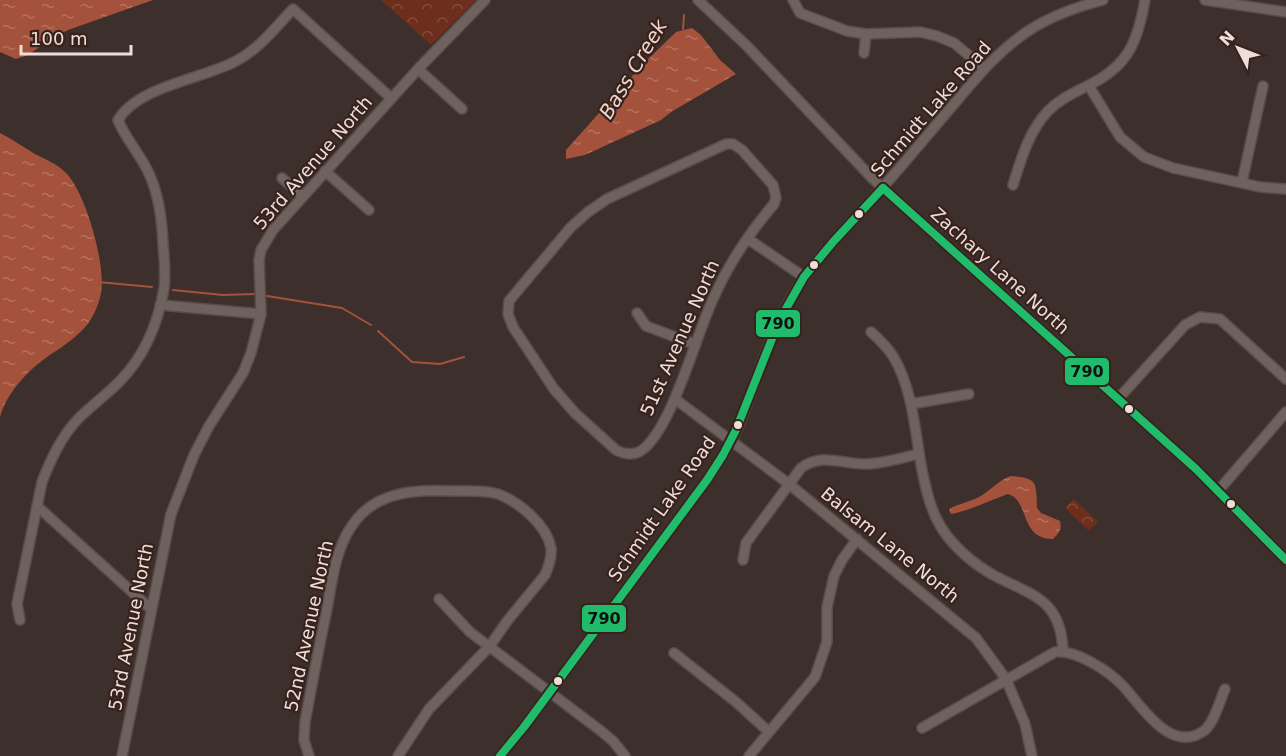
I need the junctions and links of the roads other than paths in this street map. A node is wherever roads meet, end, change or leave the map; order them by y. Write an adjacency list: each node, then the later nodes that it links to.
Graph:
1 (485, 0): 11 (street, 53rd Avenue North)
2 (698, 0): 20 (street, Zachary Lane North)
3 (792, 0): 8 (street)
4 (1103, 0): 10 (street, Schmidt Lake Road)
5 (1145, 0): 12 (street)
6 (1205, 0): 7 (street)
7 (1286, 12)
8 (866, 34): 9 (street); 10 (street)
9 (864, 53)
10 (984, 68): 20 (street, Schmidt Lake Road)
11 (418, 69): 14 (street, 53rd Avenue North); 15 (street)
12 (1089, 86): 18 (street); 19 (street)
13 (1263, 86): 18 (street)
14 (391, 98): 16 (street, 53rd Avenue North); 26 (street)
15 (462, 110)
16 (325, 171): 22 (street, 53rd Avenue North); 23 (street)
17 (282, 178): 22 (street)
18 (1242, 182): 21 (street)
19 (1013, 184)
20 (883, 188): 25 (street, Schmidt Lake Road); 34 (street, Zachary Lane North)
21 (1286, 189)
22 (302, 196): 28 (street, 53rd Avenue North)
23 (369, 210)
24 (748, 239): 25 (street); 30 (street, 51st Avenue North); 33 (street, 51st Avenue North)
25 (804, 278): 37 (street, Schmidt Lake Road)
26 (160, 305): 28 (street); 41 (street)
27 (637, 313): 30 (street)
28 (261, 314): 46 (street, 53rd Avenue North)
29 (871, 332): 35 (street)
30 (694, 344): 33 (street, 51st Avenue North)
31 (1286, 379): 34 (street)
32 (969, 394): 35 (street)
33 (675, 399): 37 (street, Balsam Lane North)
34 (1118, 399): 40 (street, Zachary Lane North)
35 (910, 404): 38 (street)
36 (1286, 412): 40 (street)
37 (731, 441): 39 (street, Balsam Lane North); 53 (street, Schmidt Lake Road)
38 (918, 454): 39 (street); 49 (street)
39 (789, 483): 42 (street, Balsam Lane North); 43 (street)
40 (1218, 491): 44 (street, Zachary Lane North)
41 (37, 506): 46 (street); 47 (street)
42 (857, 539): 51 (street, Balsam Lane North); 55 (street)
43 (742, 560)
44 (1286, 560)
45 (439, 599): 48 (street)
46 (151, 609): 56 (street, 53rd Avenue North)
47 (20, 621)
48 (489, 647): 53 (street); 57 (street, 52nd Avenue North); 58 (street)
49 (1063, 651): 51 (street); 52 (street)
50 (674, 652): 55 (street)
51 (1006, 679): 54 (street); 62 (street, Balsam Lane North)
52 (1225, 689)
53 (549, 692): 59 (street, Schmidt Lake Road); 60 (street)
54 (922, 728)
55 (768, 731): 61 (street)
56 (122, 756)
57 (309, 756)
58 (398, 756)
59 (501, 756)
60 (625, 756)
61 (749, 756)
62 (1032, 756)

